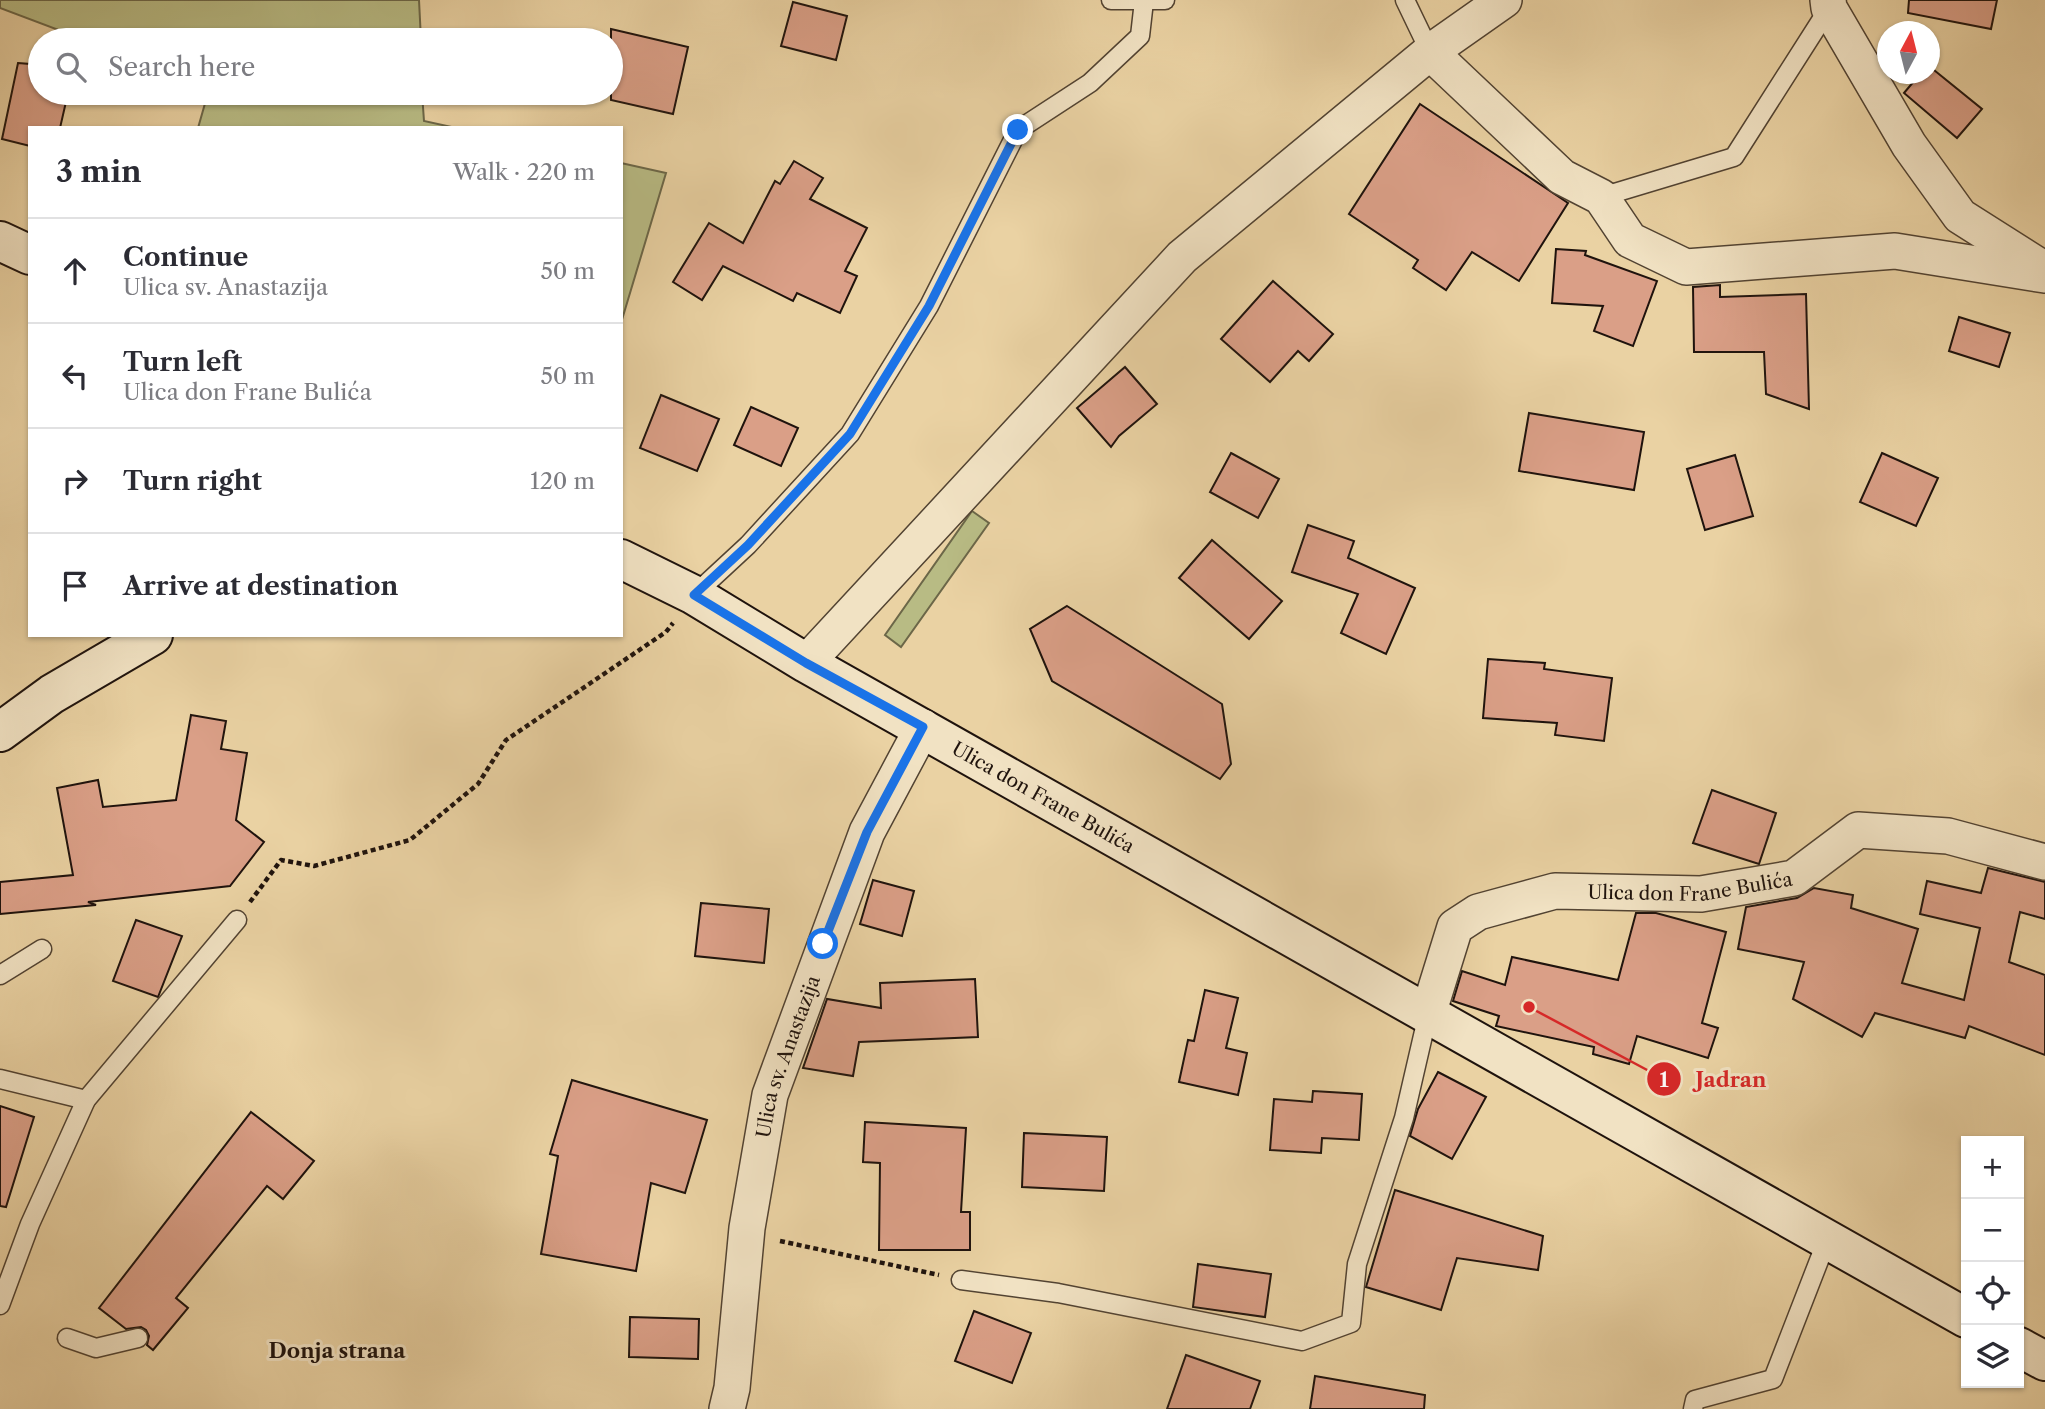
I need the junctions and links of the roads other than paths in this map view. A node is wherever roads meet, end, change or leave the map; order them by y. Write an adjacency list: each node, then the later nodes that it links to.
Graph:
1 (1111, 0): 5 (lane)
2 (1166, 0): 5 (lane)
3 (1405, 0): 7 (lane)
4 (1504, 0): 7 (street)
5 (1144, 1): 13 (lane)
6 (1828, 4): 8 (lane); 11 (street)
7 (1430, 52): 8 (street); 15 (street)
8 (1601, 197): 11 (street)
9 (0, 241): 10 (street)
10 (28, 254)
11 (2045, 272)
12 (632, 567): 13 (street, Ulica don Frane Bulića)
13 (694, 595): 15 (street, Ulica don Frane Bulića)
14 (150, 637): 17 (street)
15 (806, 663): 16 (street, Ulica don Frane Bulića)
16 (923, 727): 22 (street, Ulica don Frane Bulića); 33 (street, Ulica sv. Anastazija)
17 (0, 732)
18 (2045, 862): 22 (street, Ulica don Frane Bulića)
19 (237, 920): 24 (lane)
20 (42, 949): 21 (lane)
21 (0, 975)
22 (1428, 1014): 25 (street, Ulica don Frane Bulića); 26 (lane)
23 (0, 1079): 24 (lane)
24 (86, 1100): 27 (lane)
25 (1827, 1240): 28 (street, Ulica don Frane Bulića); 34 (lane)
26 (961, 1280)
27 (0, 1305)
28 (1961, 1315)
29 (67, 1338): 30 (lane)
30 (138, 1338)
31 (2024, 1350): 32 (street)
32 (2045, 1361)
33 (727, 1409)
34 (1693, 1409)

